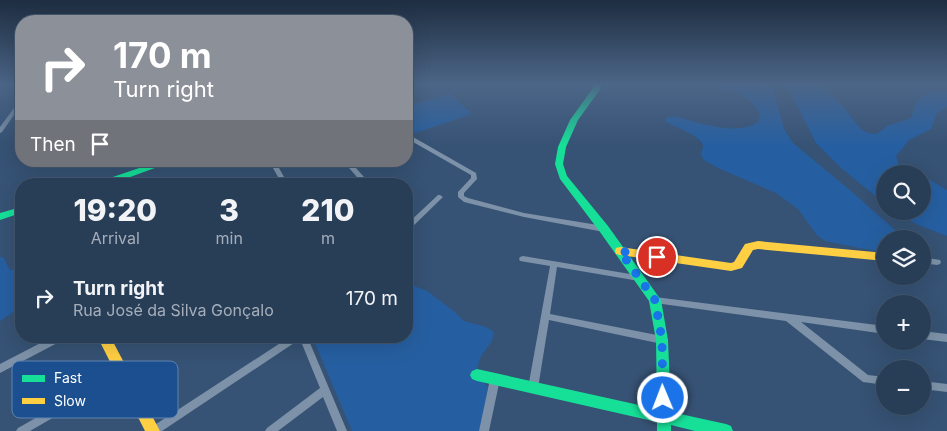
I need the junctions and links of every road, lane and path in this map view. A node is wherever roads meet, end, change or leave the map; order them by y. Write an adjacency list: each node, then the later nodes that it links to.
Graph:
1 (585, 104): 15 (street)
2 (15, 110): 3 (street)
3 (0, 131)
4 (413, 139): 15 (street)
5 (152, 167): 8 (street)
6 (275, 167): 9 (street)
7 (351, 167): 10 (street)
8 (119, 178)
9 (282, 178)
10 (362, 178)
11 (440, 197): 14 (street)
12 (15, 212): 13 (street)
13 (0, 217)
14 (413, 222)
15 (604, 229): 16 (street)
16 (620, 251): 17 (street); 22 (street)
17 (876, 256)
18 (523, 259): 21 (street)
19 (931, 261): 20 (street)
20 (937, 262)
21 (554, 264): 22 (street); 24 (street)
22 (639, 278): 23 (street)
23 (655, 300): 25 (street); 29 (street)
24 (545, 316): 29 (street); 42 (street)
25 (789, 318): 26 (street); 40 (street)
26 (876, 329)
27 (931, 336): 28 (street)
28 (947, 338)
29 (662, 340): 46 (street)
30 (49, 343): 34 (street)
31 (107, 343): 35 (street)
32 (287, 343): 45 (street)
33 (306, 343): 44 (street)
34 (15, 361)
35 (116, 361)
36 (12, 363): 37 (street)
37 (0, 369)
38 (477, 376): 39 (street)
39 (495, 379): 42 (street); 54 (street)
40 (876, 380)
41 (931, 386): 43 (street)
42 (533, 388): 46 (street)
43 (947, 388)
44 (325, 390): 52 (street); 53 (street)
45 (178, 415)
46 (663, 417): 55 (street); 56 (street)
47 (44, 418): 50 (street)
48 (146, 418): 51 (street)
49 (173, 418): 51 (street)
50 (21, 431)
51 (153, 431)
52 (270, 431)
53 (342, 431)
54 (484, 431)
55 (664, 431)
56 (726, 431)

